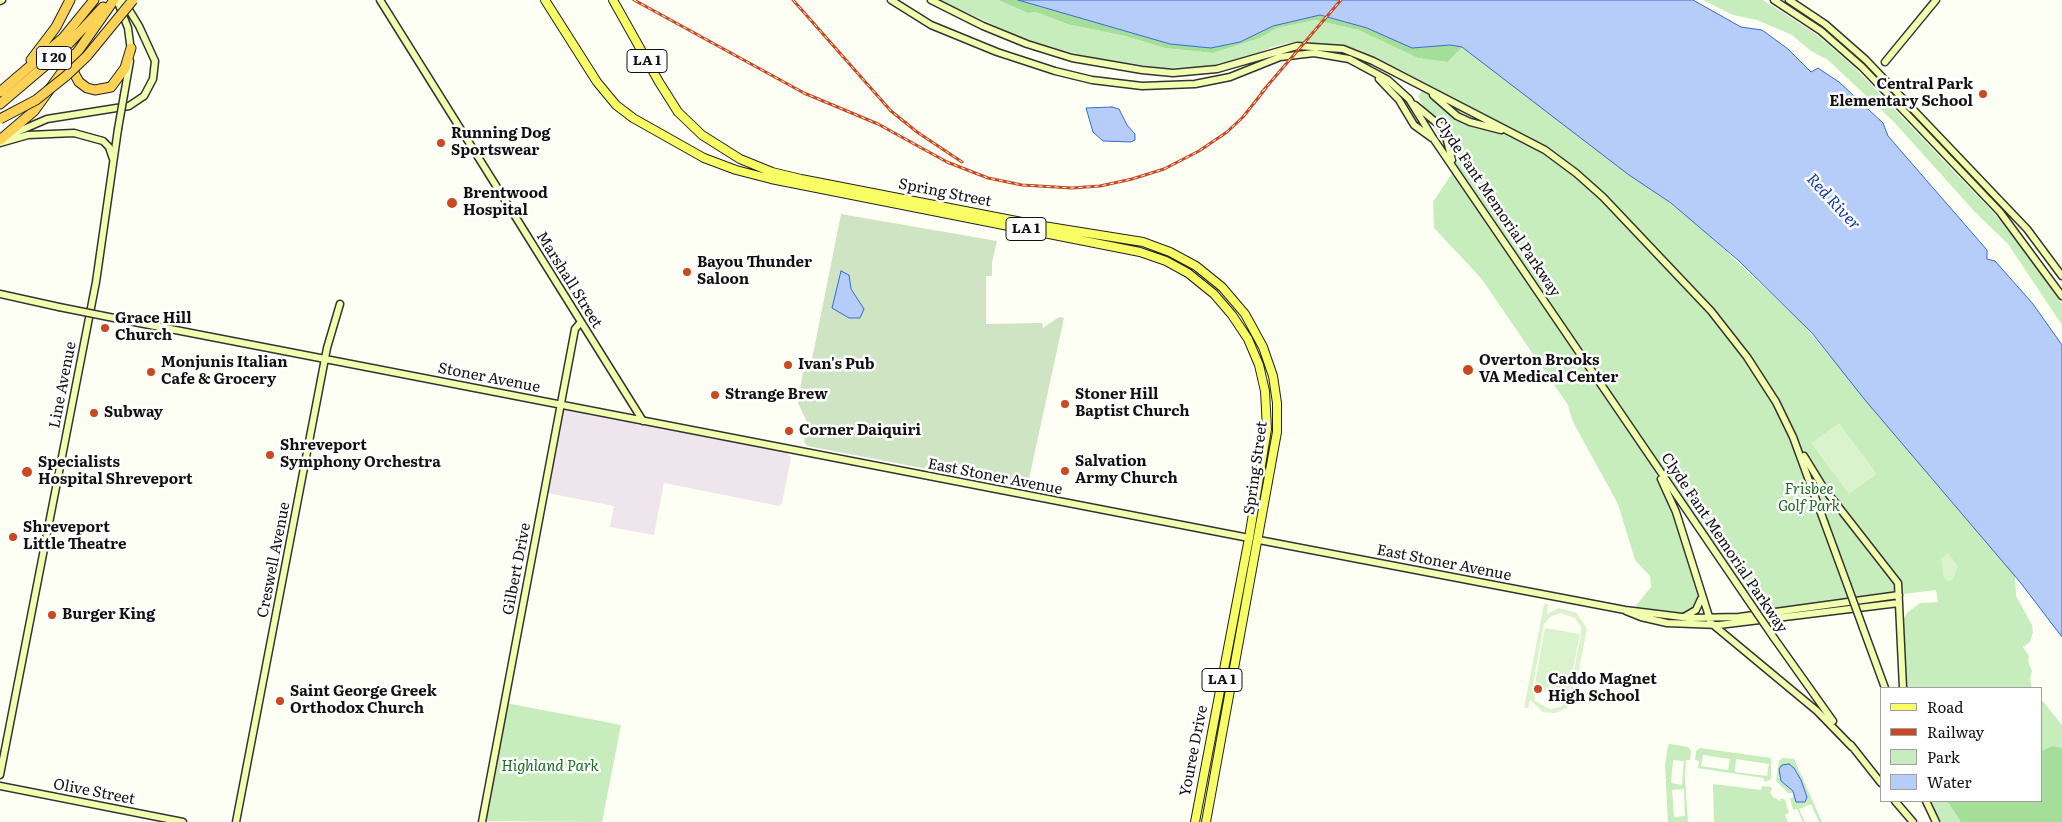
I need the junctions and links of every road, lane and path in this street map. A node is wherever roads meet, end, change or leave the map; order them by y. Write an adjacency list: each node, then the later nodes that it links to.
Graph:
1 (70, 0): 20 (highway)
2 (94, 0): 14 (highway, I 20)
3 (122, 0): 27 (main road)
4 (133, 0): 26 (highway, bridge)
5 (380, 0): 36 (main road, Marshall Street)
6 (545, 0): 43 (main road, Spring Street / LA 1)
7 (613, 0): 44 (main road, Spring Street / LA 1)
8 (891, 0): 17 (main road, Clyde Fant Memorial Parkway)
9 (932, 0): 19 (main road, Clyde Fant Memorial Parkway)
10 (1774, 0): 34 (main road)
11 (1789, 0): 32 (main road)
12 (1936, 0): 18 (main road)
13 (108, 3): 14 (highway); 15 (highway); 16 (main road, Line Avenue); 25 (highway, I 20)
14 (74, 26): 20 (highway, I 20)
15 (80, 47): 21 (highway); 27 (highway)
16 (131, 48): 21 (highway); 23 (main road, Line Avenue)
17 (1356, 62): 24 (main road, Clyde Fant Memorial Parkway); 29 (main road)
18 (1885, 62)
19 (1402, 76): 28 (main road, Clyde Fant Memorial Parkway); 28 (main road)
20 (9, 85): 22 (highway, I 20)
21 (109, 88): 23 (highway)
22 (0, 92)
23 (124, 95): 30 (main road, Line Avenue, bridge)
24 (1409, 99): 29 (main road, Clyde Fant Memorial Parkway); 31 (main road)
25 (0, 104)
26 (0, 119)
27 (0, 141): 30 (main road)
28 (1527, 141): 40 (main road, Clyde Fant Memorial Parkway)
29 (1436, 142): 31 (main road, Clyde Fant Memorial Parkway)
30 (113, 159): 59 (main road, Line Avenue)
31 (1455, 169): 41 (main road, Clyde Fant Memorial Parkway)
32 (2062, 276)
33 (0, 296): 37 (main road, Stoner Avenue, bridge)
34 (2062, 296)
35 (340, 304): 37 (main road, Creswell Avenue)
36 (581, 322): 38 (main road, Gilbert Drive); 39 (main road, Marshall Street)
37 (325, 359): 38 (main road, Stoner Avenue); 66 (main road, Creswell Avenue)
38 (561, 405): 39 (main road, Stoner Avenue); 67 (main road, Gilbert Drive)
39 (643, 421): 42 (main road, Stoner Avenue)
40 (1793, 437): 46 (main road); 55 (main road, Clyde Fant Memorial Parkway, bridge)
41 (1646, 452): 45 (main road); 57 (main road, Clyde Fant Memorial Parkway, bridge)
42 (914, 473): 43 (main road, East Stoner Avenue)
43 (1249, 538): 44 (main road); 58 (main road, Youree Drive / LA 1)
44 (1259, 540): 48 (main road, East Stoner Avenue); 60 (main road, Youree Drive / LA 1)
45 (1702, 595): 49 (main road); 51 (main road)
46 (1899, 595): 47 (main road); 50 (main road, East Stoner Avenue)
47 (1900, 602): 53 (main road, East Stoner Avenue); 56 (main road)
48 (1625, 610): 49 (main road, East Stoner Avenue); 52 (main road, East Stoner Avenue)
49 (1684, 617): 51 (main road, East Stoner Avenue)
50 (1739, 617): 51 (main road, East Stoner Avenue); 53 (main road)
51 (1708, 618): 52 (main road)
52 (1713, 625): 53 (main road, East Stoner Avenue); 54 (main road)
53 (1730, 625): 54 (main road)
54 (1729, 637): 57 (main road)
55 (1885, 687)
56 (1903, 687)
57 (1852, 747): 61 (main road, Clyde Fant Memorial Parkway)
58 (1204, 774): 60 (main road); 68 (main road, Youree Drive / LA 1)
59 (0, 775)
60 (1214, 776): 69 (main road, Youree Drive / LA 1)
61 (1880, 782)
62 (0, 786): 65 (main road, Olive Street)
63 (1896, 802): 70 (main road)
64 (1926, 802): 71 (main road)
65 (183, 822)
66 (236, 822)
67 (482, 822)
68 (1194, 822)
69 (1206, 822)
70 (1913, 822)
71 (1936, 822)

